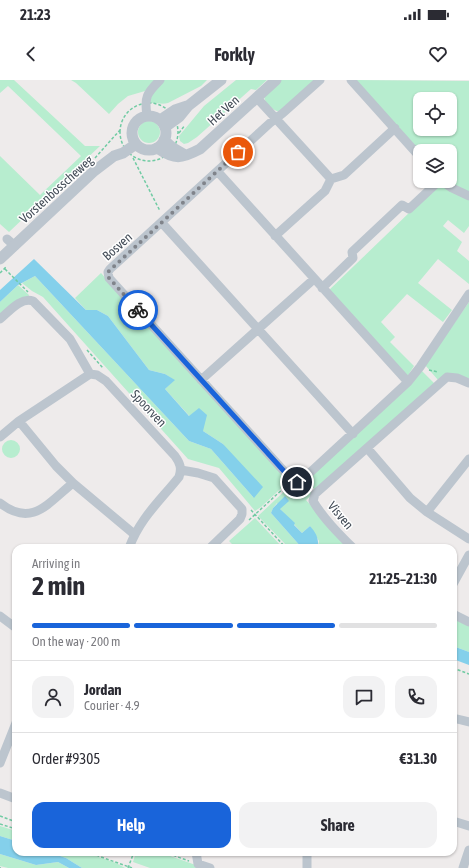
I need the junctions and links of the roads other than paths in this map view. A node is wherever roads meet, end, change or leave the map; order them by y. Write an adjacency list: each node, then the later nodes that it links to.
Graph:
1 (160, 80): 7 (street)
2 (222, 80): 9 (street)
3 (276, 80): 6 (street, Het Ven)
4 (320, 80): 8 (street, Bosven)
5 (351, 80): 10 (street)
6 (257, 98): 8 (street); 12 (street, Het Ven)
7 (147, 115): 9 (street); 11 (street)
8 (276, 119): 14 (street, Bosven); 15 (street)
9 (163, 123): 12 (street)
10 (395, 128): 13 (street); 15 (street)
11 (134, 141): 12 (street); 21 (street, Vorstenbosscheweg)
12 (160, 144)
13 (413, 149)
14 (218, 172): 19 (street, Bosven); 20 (street)
15 (331, 179): 20 (street)
16 (432, 188): 23 (street)
17 (452, 188): 18 (street)
18 (469, 196)
19 (163, 222): 26 (street); 28 (street, Bosven)
20 (275, 236): 22 (street)
21 (2, 264)
22 (314, 279): 23 (street); 26 (street)
23 (322, 288): 29 (street)
24 (469, 294): 29 (street)
25 (0, 319): 27 (street)
26 (258, 329): 28 (street); 32 (street)
27 (90, 374): 31 (street); 36 (street, Spoorven)
28 (201, 380): 32 (street, Bosven)
29 (408, 382): 32 (street)
30 (469, 383): 34 (street, Visven)
31 (20, 421): 33 (street); 37 (street)
32 (353, 434)
33 (0, 437)
34 (366, 448): 39 (street); 44 (street, Visven)
35 (469, 459): 39 (street)
36 (181, 470): 40 (street); 43 (street)
37 (73, 483): 38 (street); 40 (street)
38 (0, 503)
39 (427, 512): 41 (street)
40 (134, 534): 42 (street)
41 (469, 539)
42 (130, 544)
43 (214, 544)
44 (349, 544)
45 (469, 555): 46 (street)
46 (457, 577)
47 (0, 616): 50 (street)
48 (457, 616): 49 (street)
49 (469, 622)
50 (12, 625)
51 (457, 719): 52 (street)
52 (469, 722)
53 (12, 733): 54 (street)
54 (0, 763)
55 (0, 793): 56 (street)
56 (12, 797)
57 (457, 822): 58 (street)
58 (469, 826)
59 (469, 850): 64 (street)
60 (197, 856): 62 (street)
61 (307, 856): 63 (street)
62 (210, 868)
63 (307, 868)
64 (463, 868)

